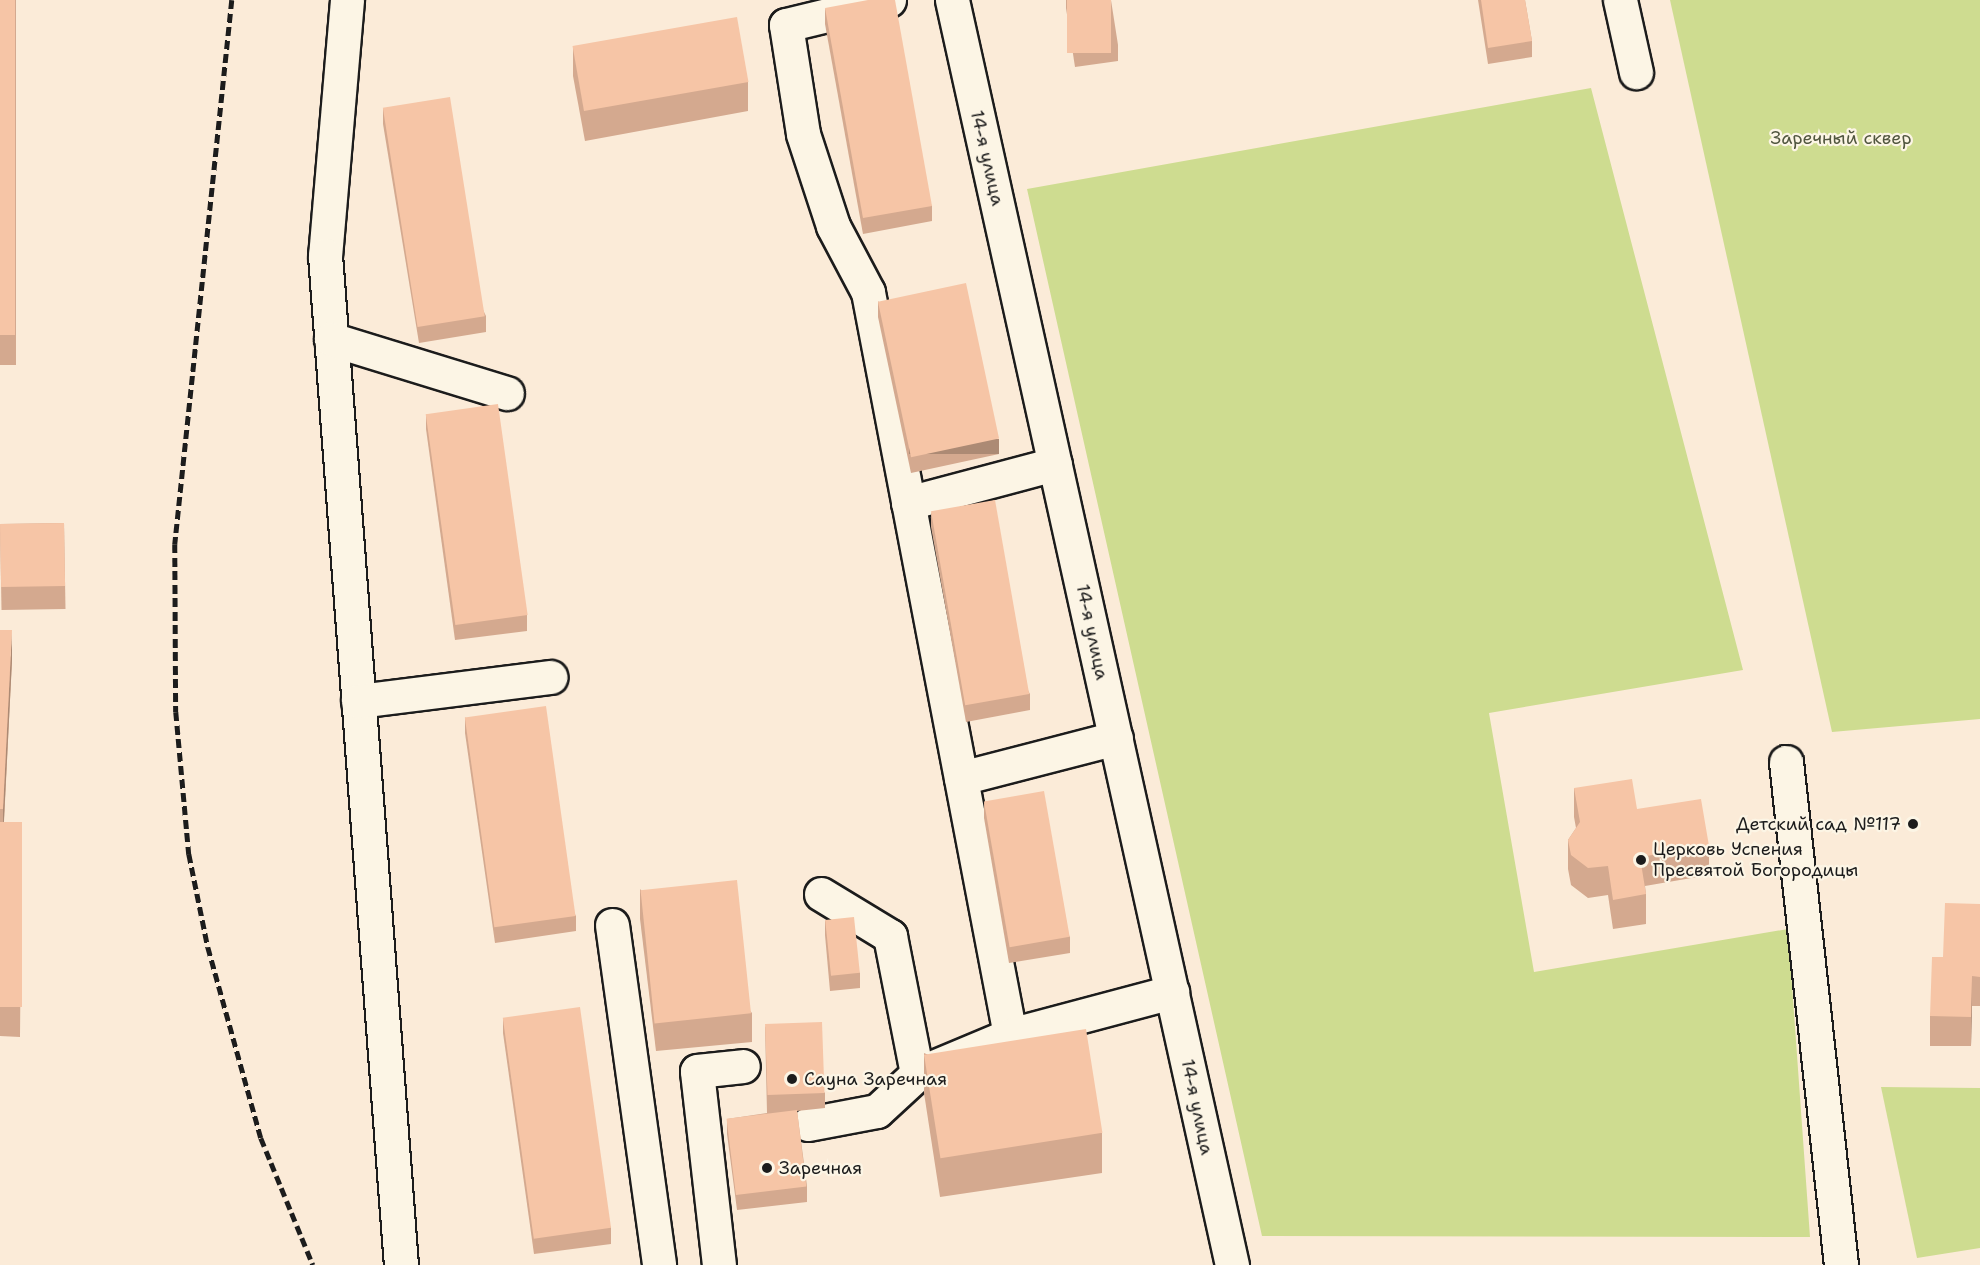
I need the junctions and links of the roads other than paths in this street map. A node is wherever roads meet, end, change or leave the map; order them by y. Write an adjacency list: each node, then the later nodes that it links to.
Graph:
1 (347, 0): 6 (street)
2 (889, 0): 9 (street)
3 (952, 0): 8 (street, 14-я улица)
4 (1620, 0): 5 (street)
5 (1636, 72)
6 (331, 339): 7 (street); 11 (street)
7 (507, 393)
8 (1055, 464): 9 (street); 12 (street, 14-я улица)
9 (908, 502): 14 (street)
10 (551, 677): 11 (street)
11 (358, 701): 22 (street)
12 (1116, 738): 14 (street); 17 (street, 14-я улица)
13 (1786, 762): 26 (street)
14 (961, 778): 18 (street)
15 (821, 894): 20 (street)
16 (612, 925): 23 (street)
17 (1172, 992): 18 (street); 25 (street, 14-я улица)
18 (1010, 1035): 20 (street)
19 (743, 1066): 24 (street)
20 (917, 1074): 21 (street)
21 (808, 1124)
22 (401, 1265)
23 (659, 1265)
24 (719, 1265)
25 (1232, 1265)
26 (1841, 1265)

